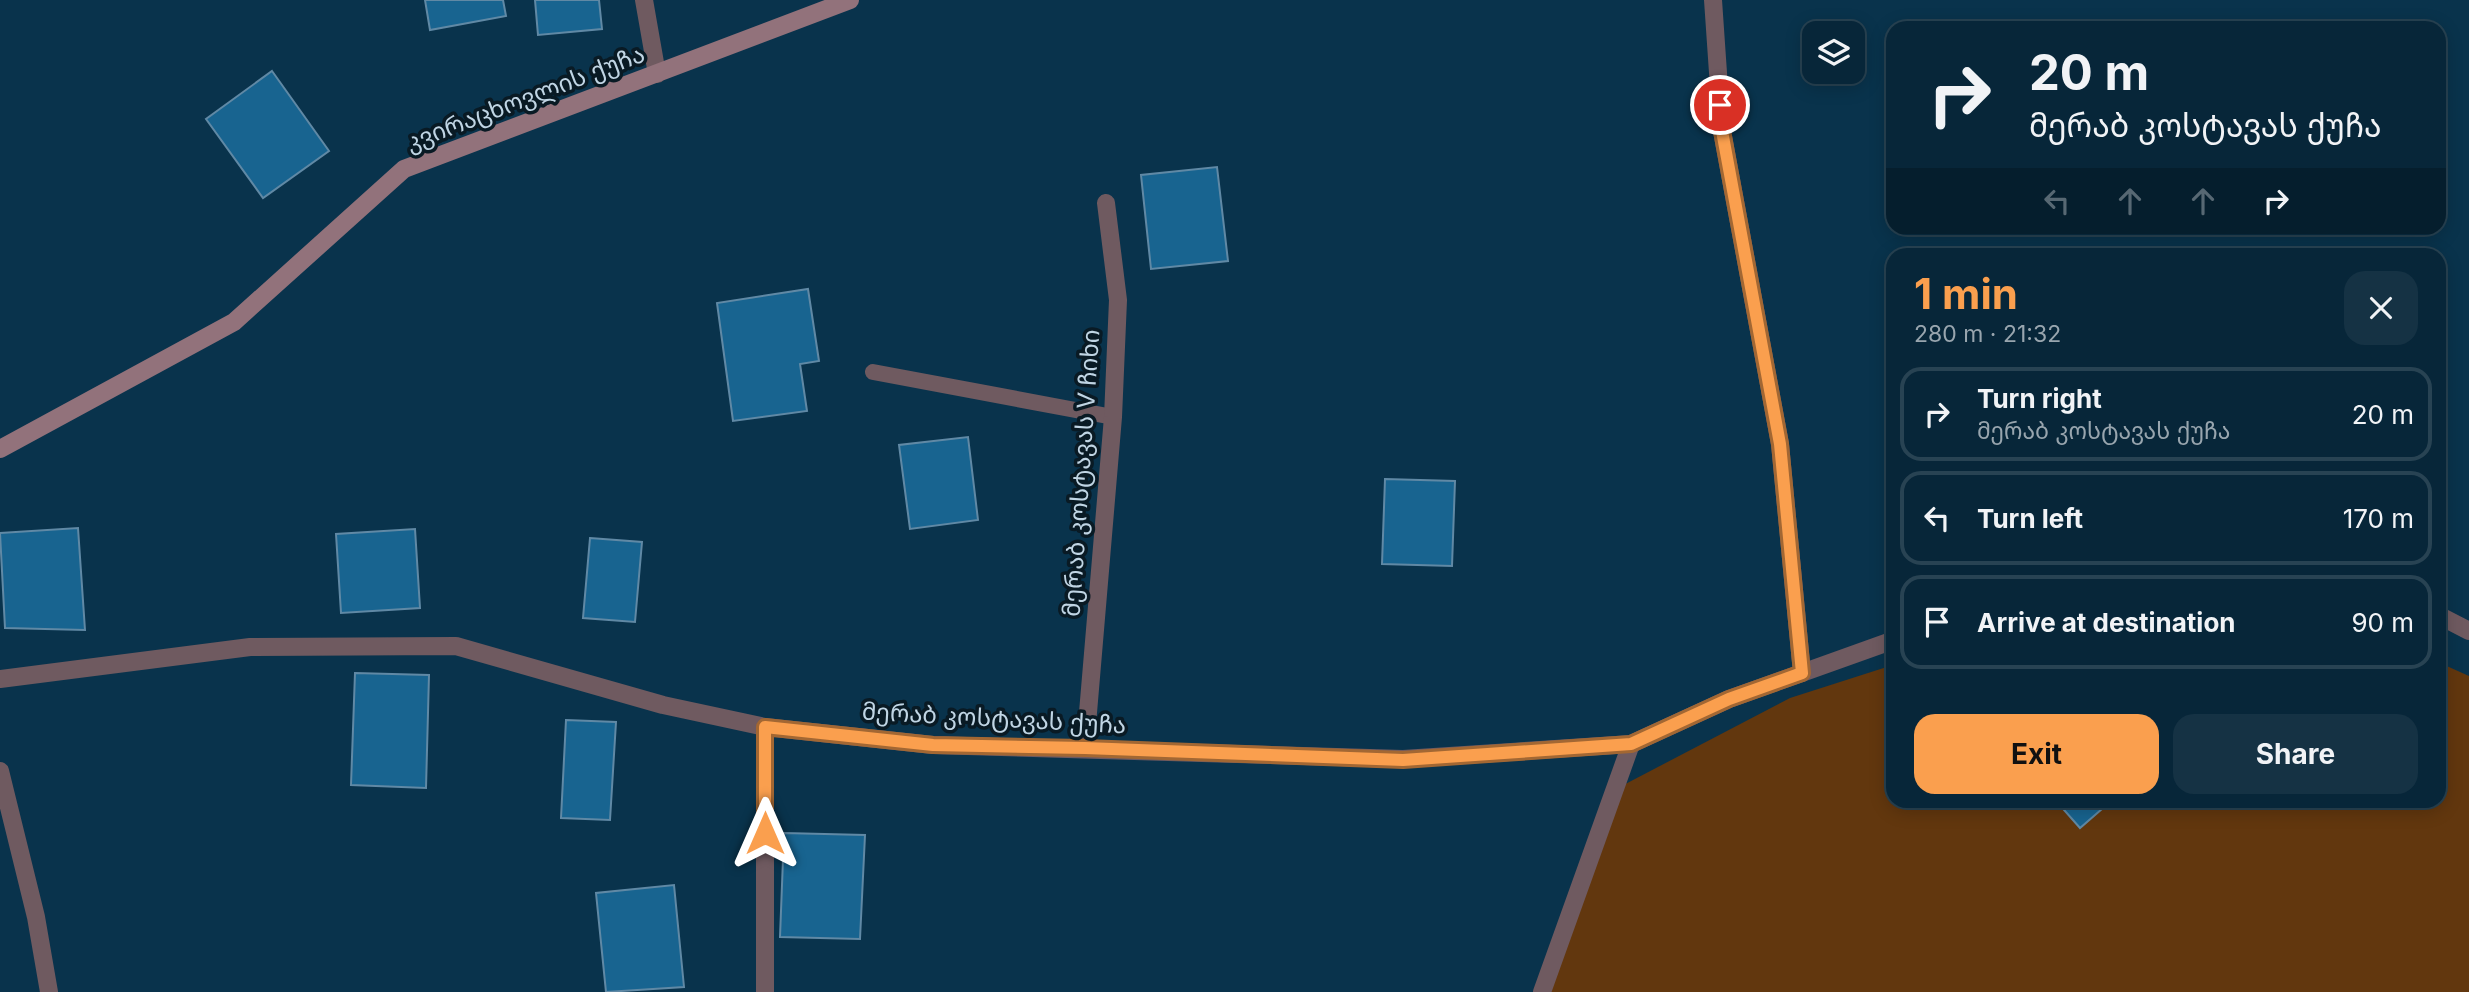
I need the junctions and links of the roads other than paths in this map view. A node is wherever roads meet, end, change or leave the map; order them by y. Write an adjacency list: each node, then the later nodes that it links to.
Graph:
1 (644, 0): 4 (street)
2 (850, 0): 4 (street, კვირაცხოვლის ქუჩა)
3 (1713, 0): 12 (street)
4 (657, 74): 8 (street, კვირაცხოვლის ქუჩა)
5 (1106, 203): 7 (street, მერაბ კოსტავას V ჩიხი)
6 (873, 372): 7 (lane)
7 (1113, 417): 16 (street, მერაბ კოსტავას V ჩიხი)
8 (0, 449)
9 (2446, 619): 10 (street)
10 (2469, 631)
11 (1886, 643): 12 (street, მერაბ კოსტავას ქუჩა)
12 (1802, 673): 15 (street, მერაბ კოსტავას ქუჩა)
13 (0, 679): 14 (street, მერაბ კოსტავას ქუჩა)
14 (765, 727): 16 (street, მერაბ კოსტავას ქუჩა); 19 (street)
15 (1631, 744): 16 (street, მერაბ კოსტავას ქუჩა); 20 (street)
16 (1085, 748)
17 (0, 771): 18 (street)
18 (49, 992)
19 (765, 992)
20 (1542, 992)

